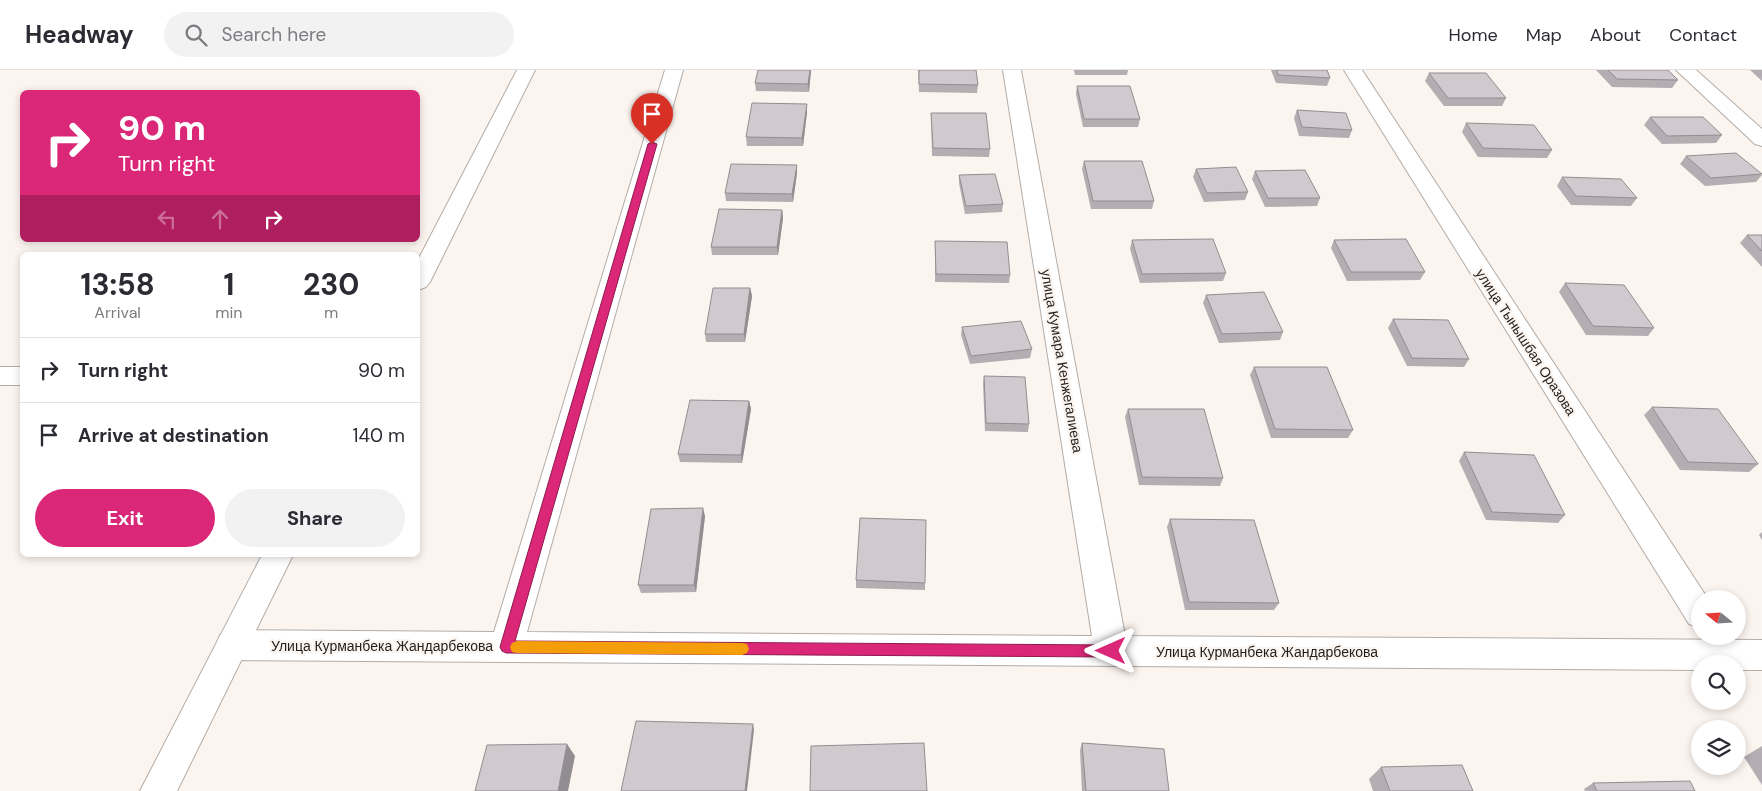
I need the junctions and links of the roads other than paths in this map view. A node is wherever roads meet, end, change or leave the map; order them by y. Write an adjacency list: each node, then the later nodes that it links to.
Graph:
1 (526, 70): 7 (street)
2 (674, 70): 14 (street)
3 (1012, 70): 15 (street, улица Кумара Кенжегалиева)
4 (1353, 70): 11 (street, улица Тынышбая Оразова)
5 (1685, 70): 6 (street)
6 (1762, 140)
7 (420, 278)
8 (0, 376): 9 (street)
9 (20, 376)
10 (277, 557): 12 (street)
11 (1691, 600)
12 (232, 645): 14 (street, Улица Курманбека Жандарбекова); 17 (street)
13 (1720, 646): 15 (street, Улица Курманбека Жандарбекова); 16 (street, Улица Курманбека Жандарбекова)
14 (506, 647): 15 (street, Улица Курманбека Жандарбекова)
15 (1111, 651)
16 (1762, 655)
17 (158, 791)

